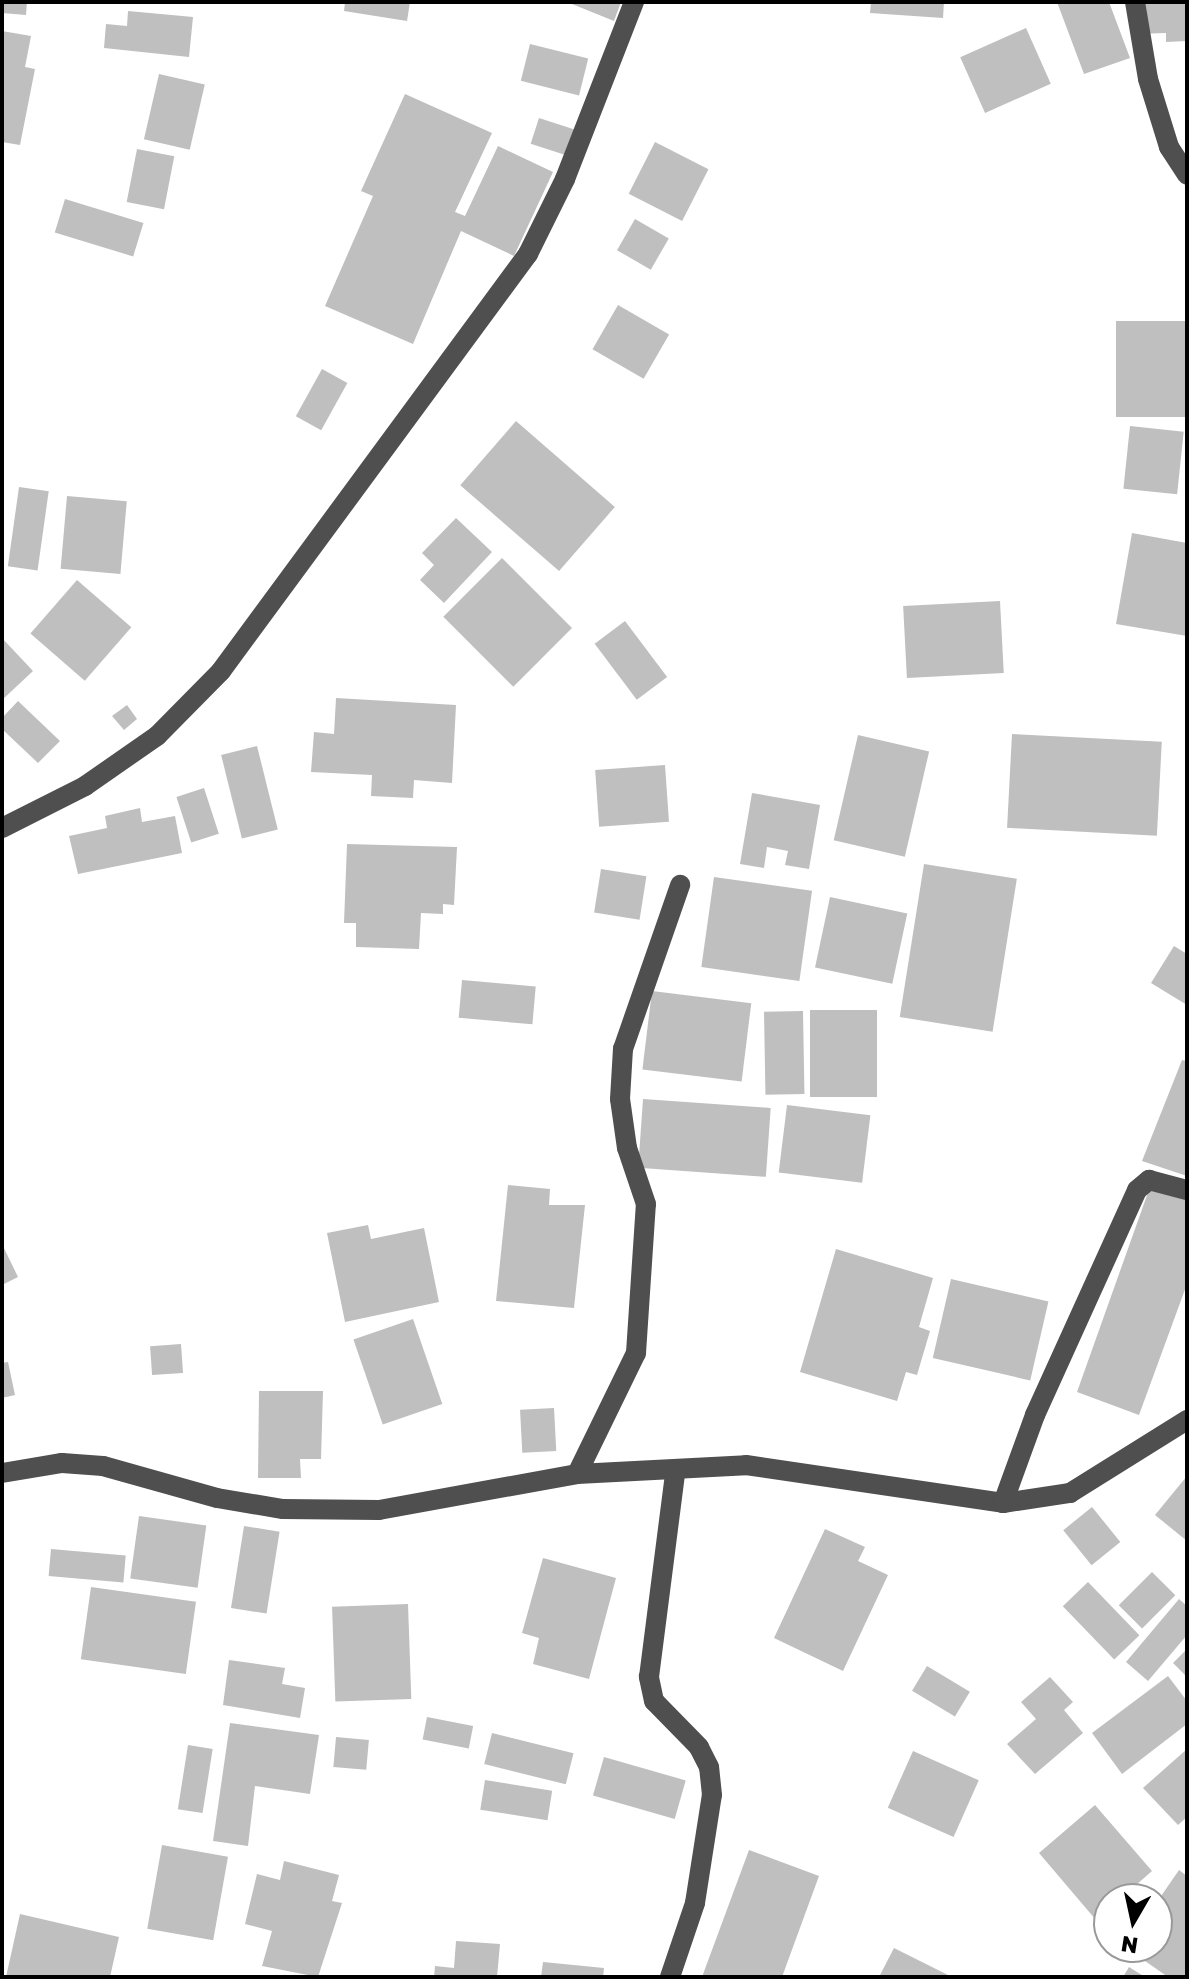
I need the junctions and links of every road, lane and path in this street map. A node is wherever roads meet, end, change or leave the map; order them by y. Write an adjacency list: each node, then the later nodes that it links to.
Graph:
1 (634, 2): 4 (street)
2 (1135, 2): 3 (street)
3 (1187, 175)
4 (2, 828)
5 (680, 885): 10 (street)
6 (1187, 1190): 11 (street)
7 (1187, 1420): 11 (street)
8 (2, 1473): 10 (street)
9 (675, 1473): 10 (street); 11 (street); 12 (street)
10 (577, 1474)
11 (1003, 1503)
12 (670, 1977)

